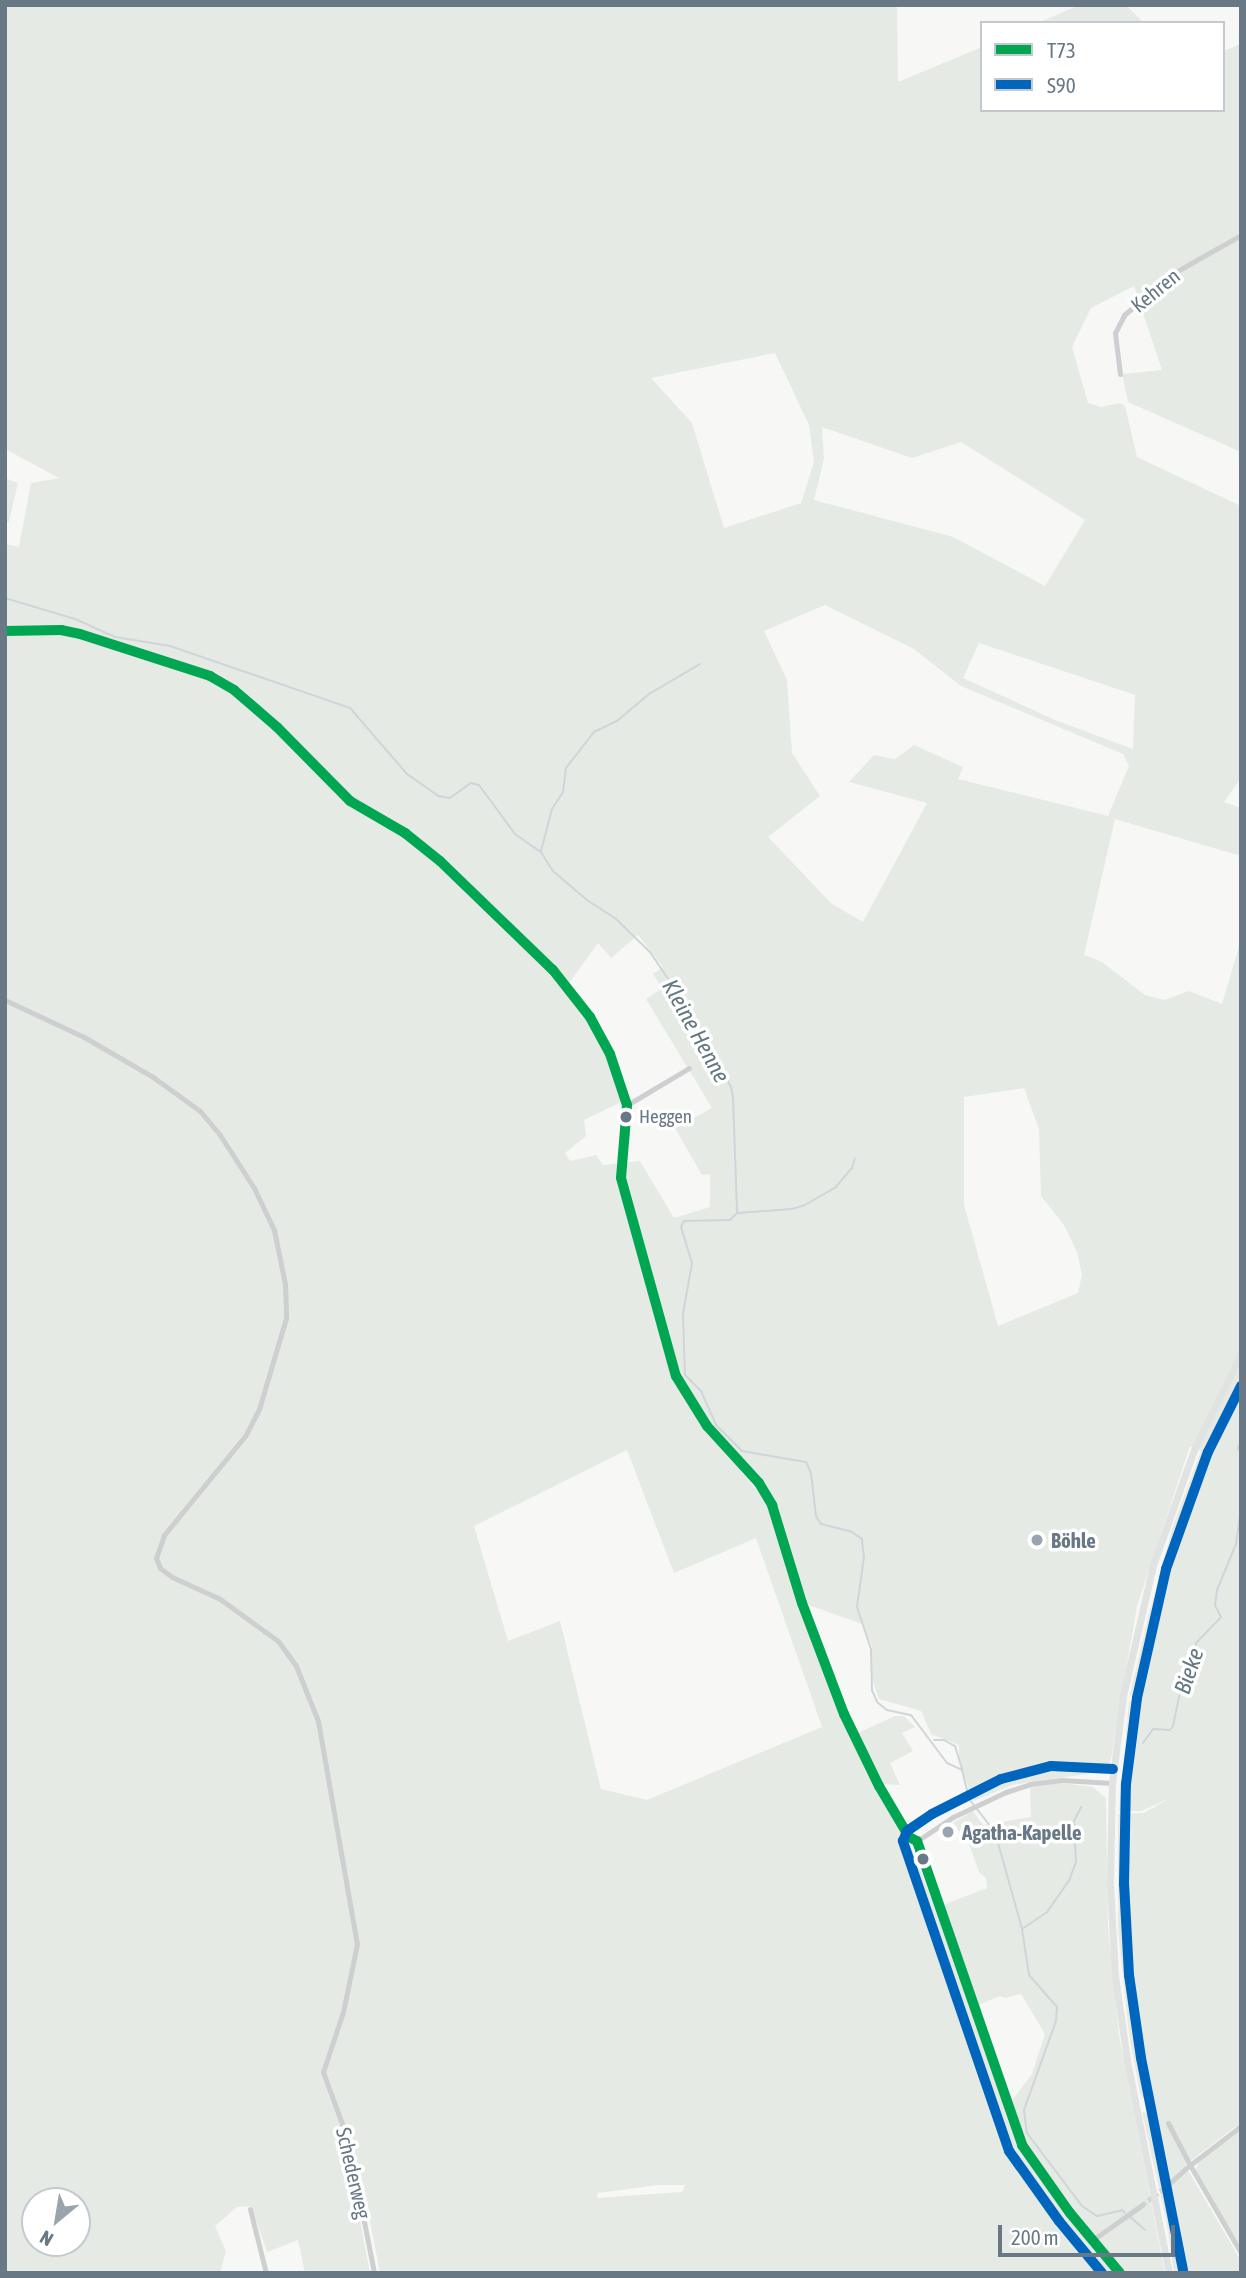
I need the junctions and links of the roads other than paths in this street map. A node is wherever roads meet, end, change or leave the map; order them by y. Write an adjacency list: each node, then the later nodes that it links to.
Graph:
1 (1241, 235): 2 (street, Kehren)
2 (1120, 374)
3 (5, 631): 6 (street)
4 (5, 1000): 19 (street, Schederweg)
5 (689, 1068): 6 (street)
6 (627, 1105): 9 (street)
7 (1241, 1354): 8 (main road)
8 (1112, 1783): 9 (street); 21 (main road)
9 (917, 1841): 16 (street)
10 (1168, 2123): 12 (street)
11 (1241, 2126): 12 (street)
12 (1190, 2165): 13 (street); 17 (street)
13 (1163, 2189)
14 (1142, 2205): 16 (street)
15 (250, 2209): 18 (street)
16 (1094, 2239): 20 (street)
17 (1241, 2253)
18 (266, 2273)
19 (374, 2273)
20 (1120, 2273)
21 (1169, 2273)

